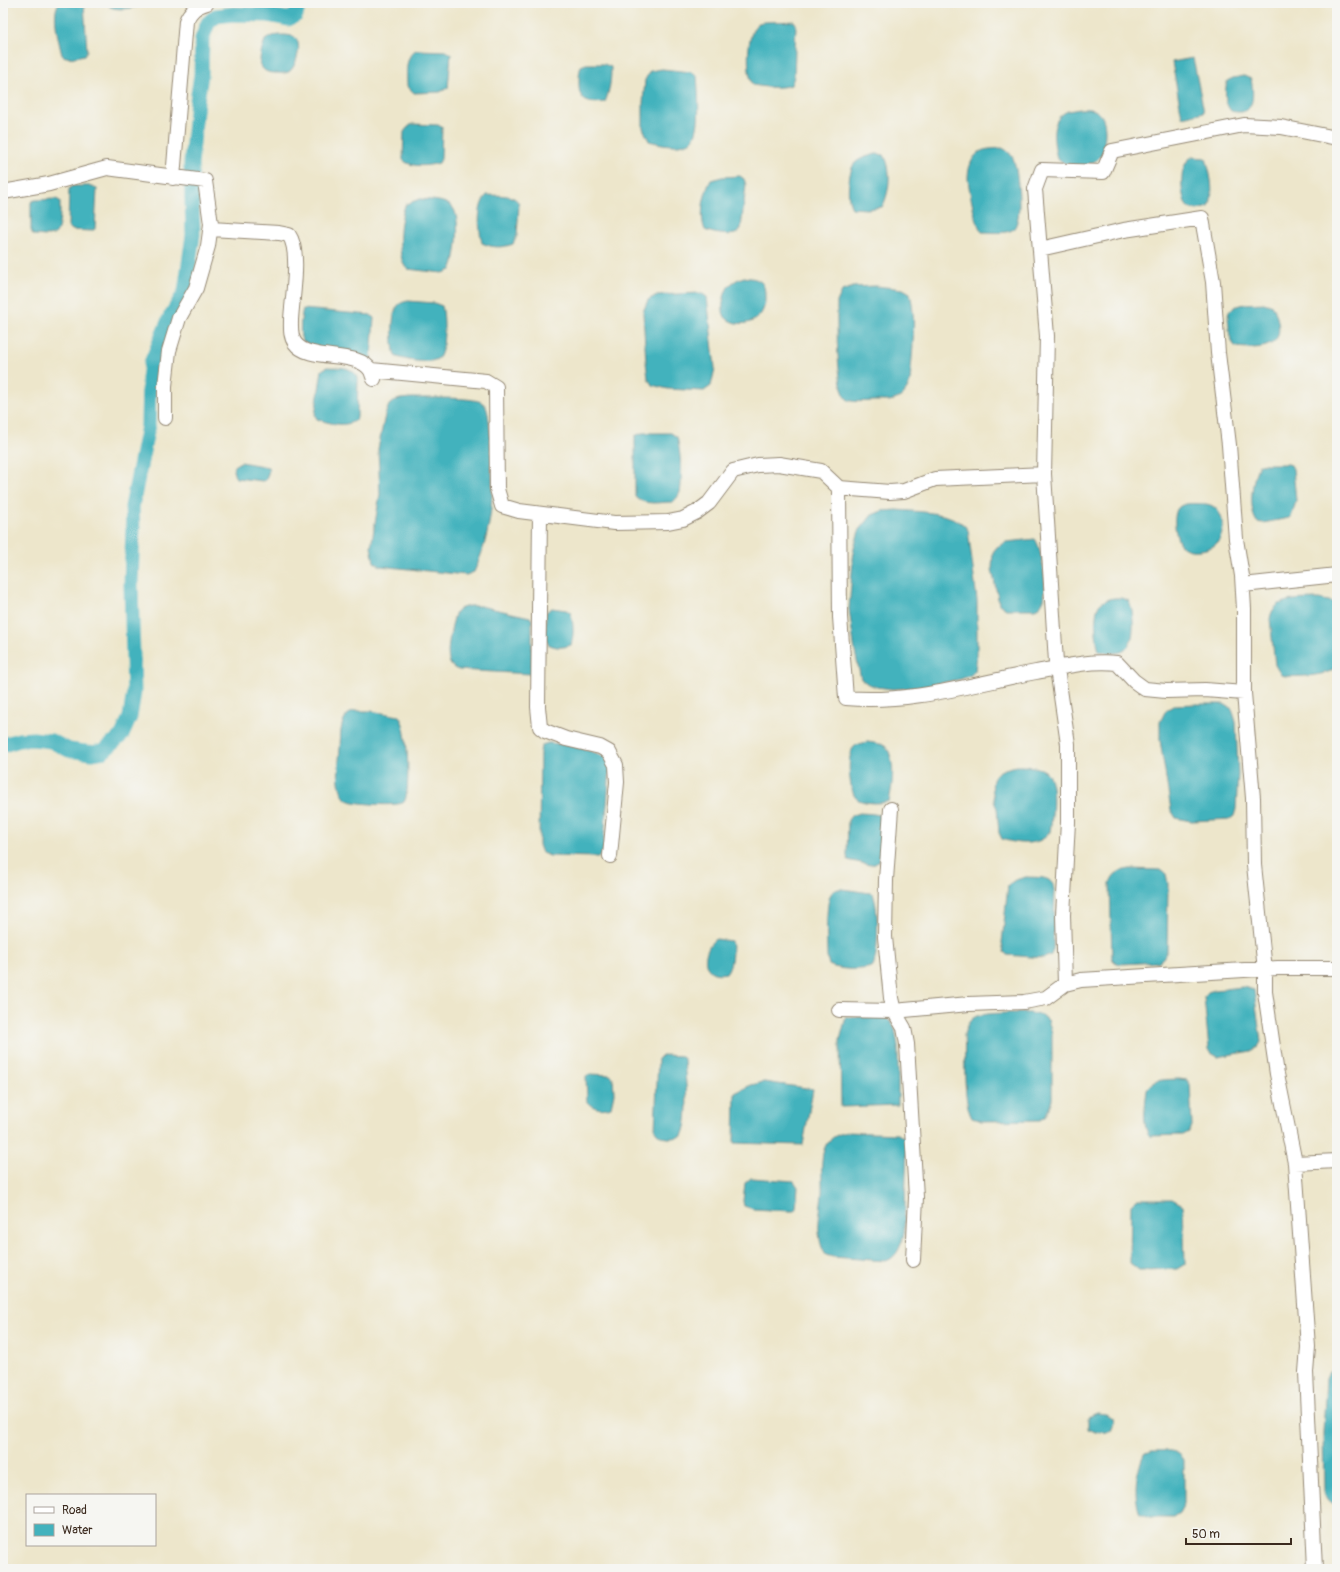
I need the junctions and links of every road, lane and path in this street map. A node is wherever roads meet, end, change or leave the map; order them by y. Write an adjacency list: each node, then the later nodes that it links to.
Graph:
1 (207, 3): 3 (street)
2 (1337, 138): 6 (street)
3 (175, 178): 4 (street); 5 (street)
4 (3, 192)
5 (210, 229): 7 (street); 10 (street)
6 (1040, 249): 8 (street); 12 (street)
7 (166, 418)
8 (1044, 474): 9 (street); 13 (street)
9 (839, 488): 10 (street); 13 (street)
10 (540, 514): 16 (street)
11 (1337, 575): 12 (street)
12 (1243, 585): 14 (street)
13 (1057, 668): 14 (street); 19 (street)
14 (1244, 692): 18 (street)
15 (890, 809): 21 (street)
16 (610, 856)
17 (1337, 968): 18 (street)
18 (1265, 970): 19 (street); 23 (street)
19 (1065, 984): 21 (street)
20 (839, 1010): 21 (street)
21 (894, 1011): 24 (street)
22 (1337, 1160): 23 (street)
23 (1295, 1163): 25 (street)
24 (913, 1260)
25 (1315, 1569)

